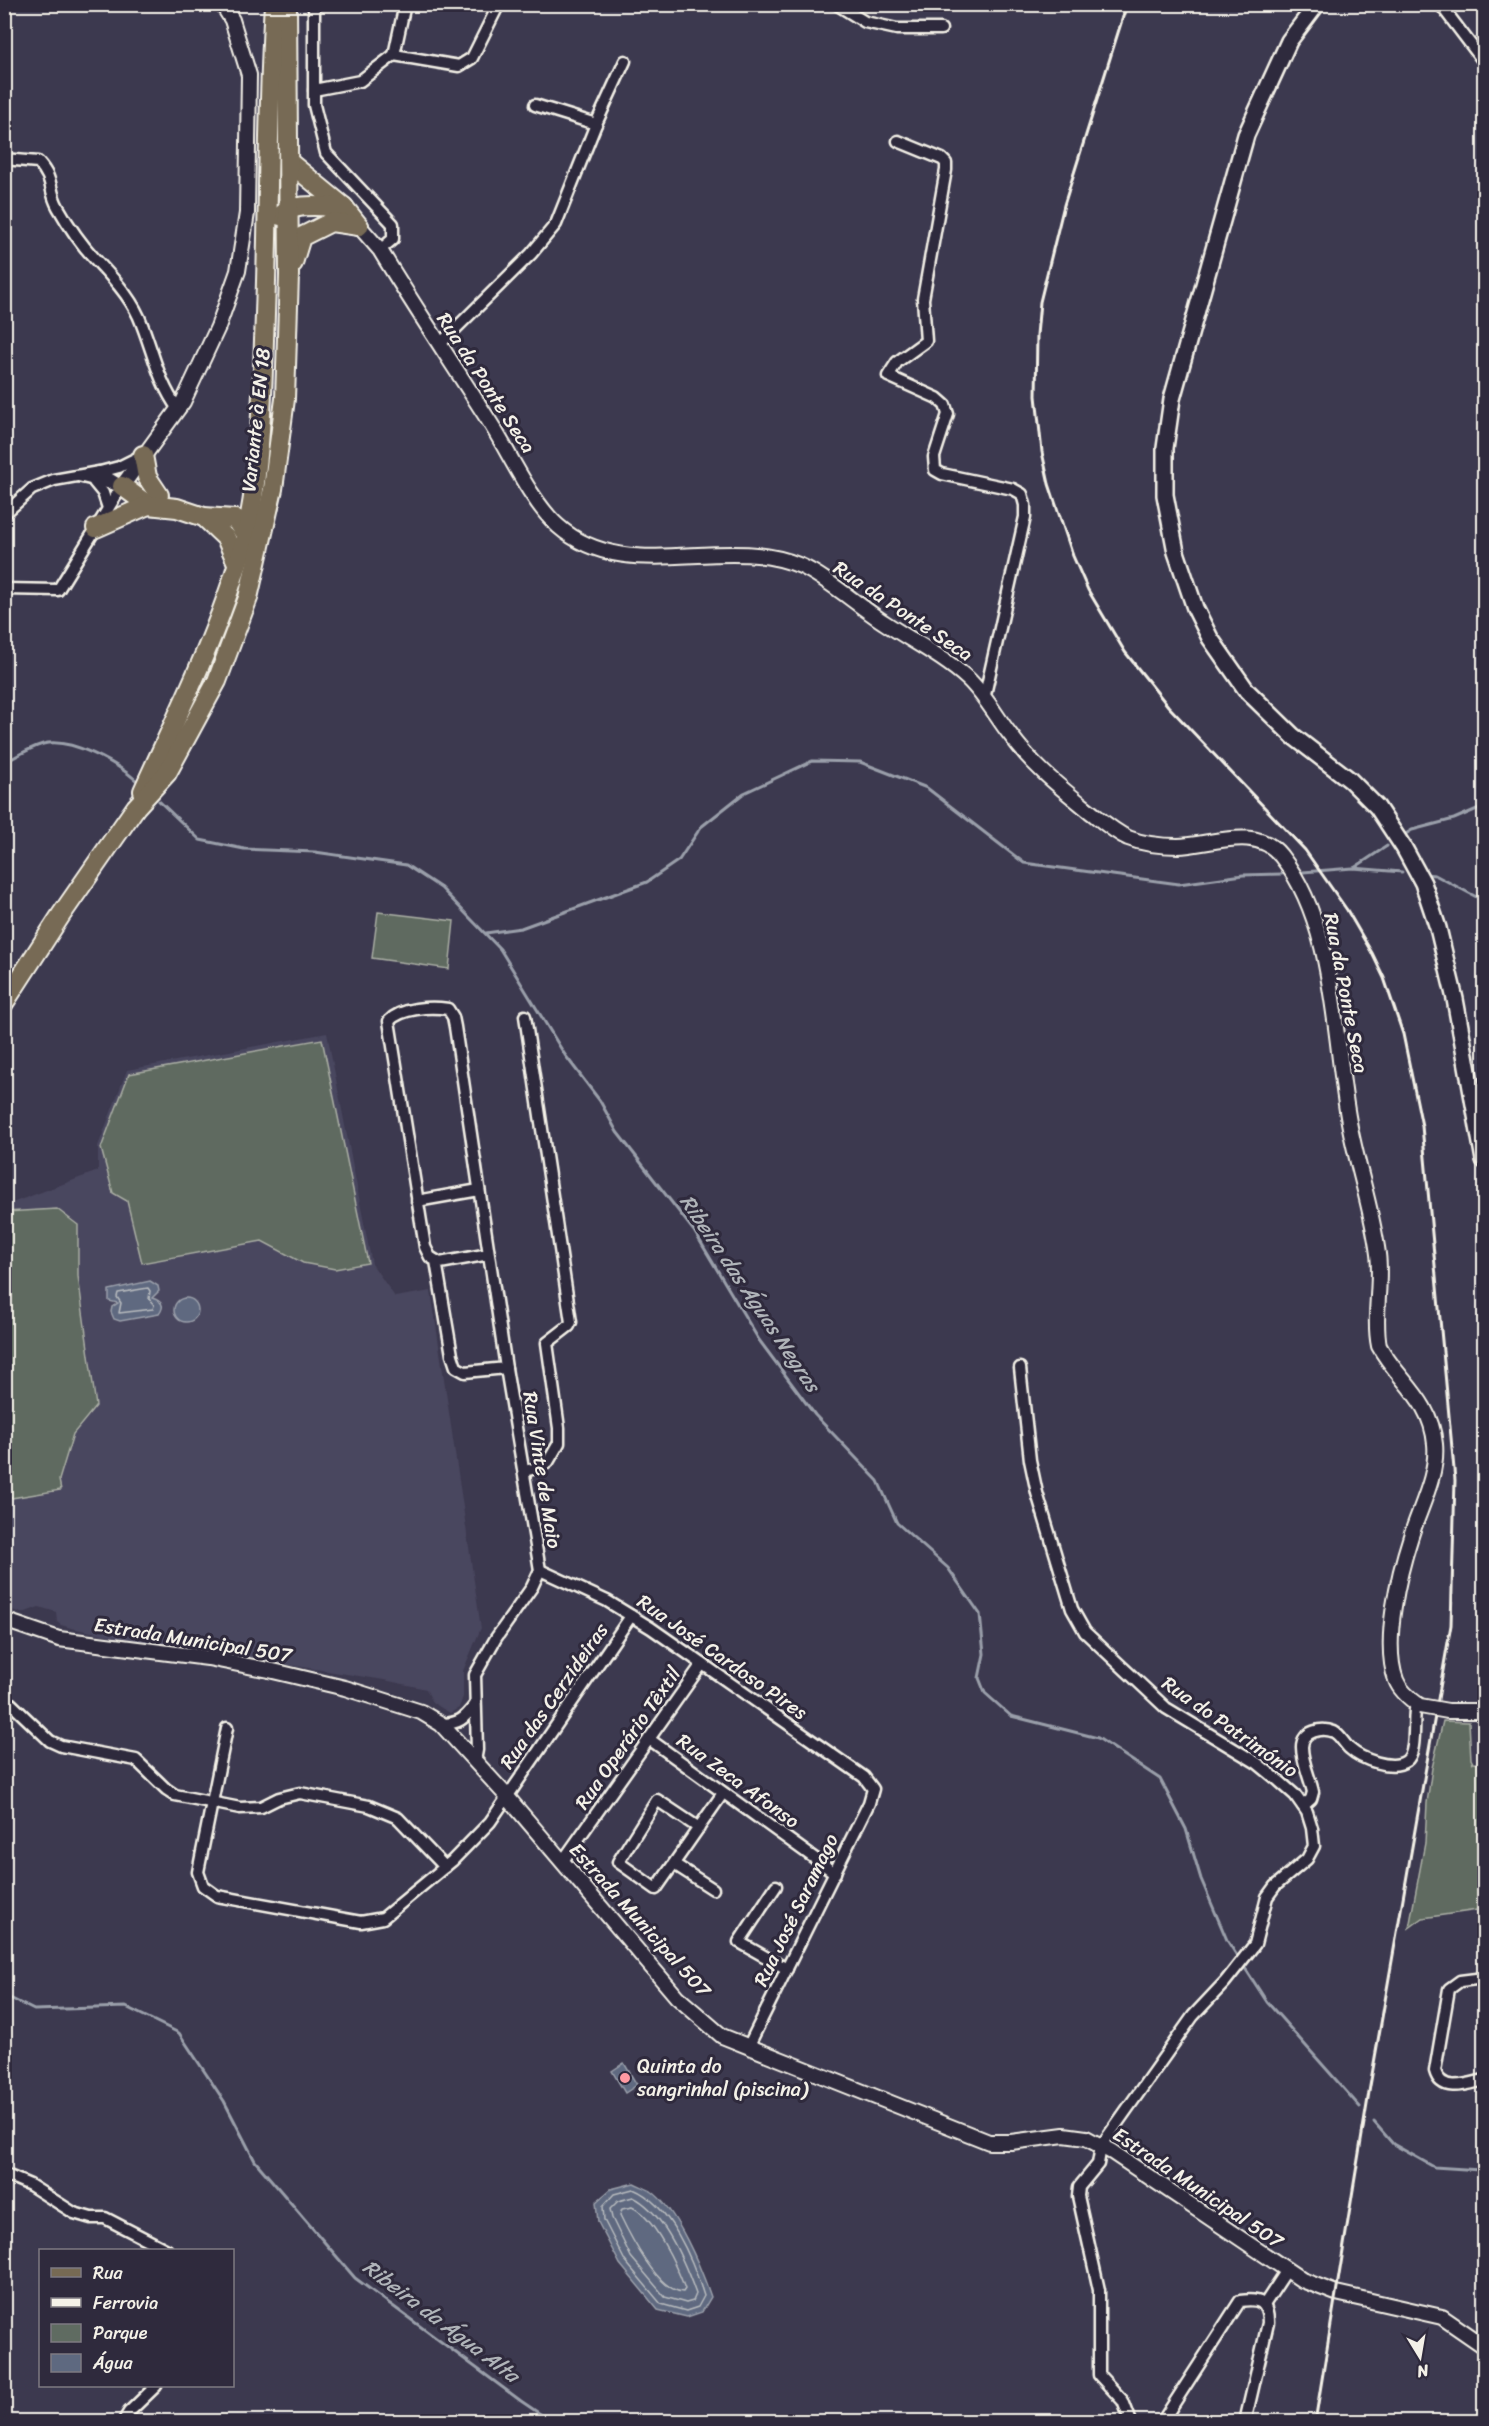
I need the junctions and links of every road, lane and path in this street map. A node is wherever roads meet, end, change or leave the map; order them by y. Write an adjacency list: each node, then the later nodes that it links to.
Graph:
1 (222, 4): 29 (street)
2 (274, 4): 20 (main road, Variante à EN 18)
3 (287, 4): 19 (main road, Variante à EN 18)
4 (314, 4): 14 (street)
5 (405, 4): 11 (street)
6 (499, 4): 11 (street)
7 (836, 4): 10 (street)
8 (1317, 4): 50 (main road)
9 (1440, 4): 13 (street)
10 (941, 29)
11 (394, 55): 14 (street)
12 (625, 61): 16 (street)
13 (1485, 62)
14 (314, 90): 26 (street)
15 (535, 105): 16 (street)
16 (596, 124): 28 (street)
17 (898, 141): 46 (street)
18 (4, 159): 29 (street)
19 (289, 162): 21 (main road); 22 (main road, Variante à EN 18)
20 (269, 170): 22 (main road); 25 (main road, Variante à EN 18)
21 (344, 207): 22 (main road); 24 (main road)
22 (287, 209): 23 (main road); 25 (main road); 27 (main road, Variante à EN 18)
23 (331, 222): 24 (main road); 27 (main road)
24 (359, 226): 26 (street, Rua da Ponte Seca)
25 (268, 236): 33 (main road, Variante à EN 18)
26 (380, 250): 28 (street, Rua da Ponte Seca)
27 (289, 276): 39 (main road, Variante à EN 18)
28 (439, 345): 46 (street, Rua da Ponte Seca)
29 (178, 409): 30 (street)
30 (143, 455): 31 (street); 32 (street); 34 (main road)
31 (97, 477): 32 (street); 35 (street); 36 (street)
32 (122, 486): 34 (main road); 35 (street)
33 (251, 497): 38 (main road); 41 (main road, Variante à EN 18)
34 (153, 500): 37 (main road); 40 (main road)
35 (108, 508): 40 (street)
36 (4, 514)
37 (204, 517): 38 (main road); 42 (main road)
38 (225, 517): 41 (main road)
39 (264, 525): 41 (main road); 43 (main road, Variante à EN 18)
40 (96, 528): 45 (street)
41 (246, 533): 42 (main road); 43 (main road); 44 (main road, Variante à EN 18)
42 (226, 538): 44 (main road)
43 (257, 560): 47 (main road, Variante à EN 18)
44 (237, 563): 47 (main road, Variante à EN 18)
45 (4, 589)
46 (984, 699): 64 (street, Rua da Ponte Seca)
47 (136, 807): 48 (main road, Variante à EN 18)
48 (4, 1003)
49 (525, 1016): 57 (street)
50 (1485, 1160)
51 (479, 1190): 52 (street); 52 (street, Rua Vinte de Maio); 53 (street, Rua Vinte de Maio)
52 (417, 1201): 54 (street)
53 (489, 1254): 54 (street); 55 (street, Rua Vinte de Maio)
54 (436, 1261): 55 (street)
55 (506, 1368): 57 (street, Rua Vinte de Maio)
56 (1020, 1368): 74 (street, Rua do Património)
57 (524, 1471): 58 (street, Rua Vinte de Maio)
58 (540, 1570): 59 (street, Rua José Cardoso Pires); 63 (street, Rua Vinte de Maio)
59 (631, 1616): 61 (street, Rua José Cardoso Pires); 72 (street, Rua das Cerzideiras)
60 (4, 1620): 66 (street, Estrada Municipal 507)
61 (702, 1664): 68 (street, Rua Operário Têxtil); 70 (street, Rua José Cardoso Pires)
62 (4, 1697): 73 (street)
63 (475, 1705): 66 (street); 69 (street, Rua Vinte de Maio)
64 (1418, 1705): 65 (street, bridge); 74 (street)
65 (1485, 1711)
66 (441, 1724): 69 (street, Estrada Municipal 507)
67 (227, 1728): 73 (street, Rua das Cerzideiras)
68 (649, 1739): 71 (street, Rua Zeca Afonso); 76 (street, Rua Operário Têxtil)
69 (475, 1761): 72 (street, Estrada Municipal 507)
70 (873, 1789): 79 (street, Rua José Saramago)
71 (723, 1792): 75 (street); 79 (street, Rua Zeca Afonso)
72 (506, 1796): 76 (street, Estrada Municipal 507); 78 (street, Rua das Cerzideiras)
73 (212, 1803): 78 (street); 78 (street, Rua das Cerzideiras)
74 (1303, 1806): 86 (street, Rua do Património)
75 (699, 1828): 77 (street); 77 (street)
76 (562, 1862): 84 (street, Estrada Municipal 507)
77 (674, 1864): 81 (street)
78 (445, 1867)
79 (835, 1872): 82 (street, Rua José Saramago)
80 (776, 1886): 82 (street)
81 (713, 1889)
82 (787, 1969): 84 (street, Rua José Saramago)
83 (1485, 1978): 85 (street)
84 (748, 2047): 86 (street, Estrada Municipal 507)
85 (1485, 2080)
86 (1101, 2145): 89 (street, Estrada Municipal 507); 94 (street, Rua do Património)
87 (4, 2174): 88 (street)
88 (165, 2249)
89 (1287, 2270): 90 (street); 91 (street, Estrada Municipal 507)
90 (1264, 2305): 95 (street); 96 (street)
91 (1485, 2346)
92 (154, 2387): 93 (street)
93 (123, 2421)
94 (1131, 2421)
95 (1162, 2421)
96 (1245, 2421)

